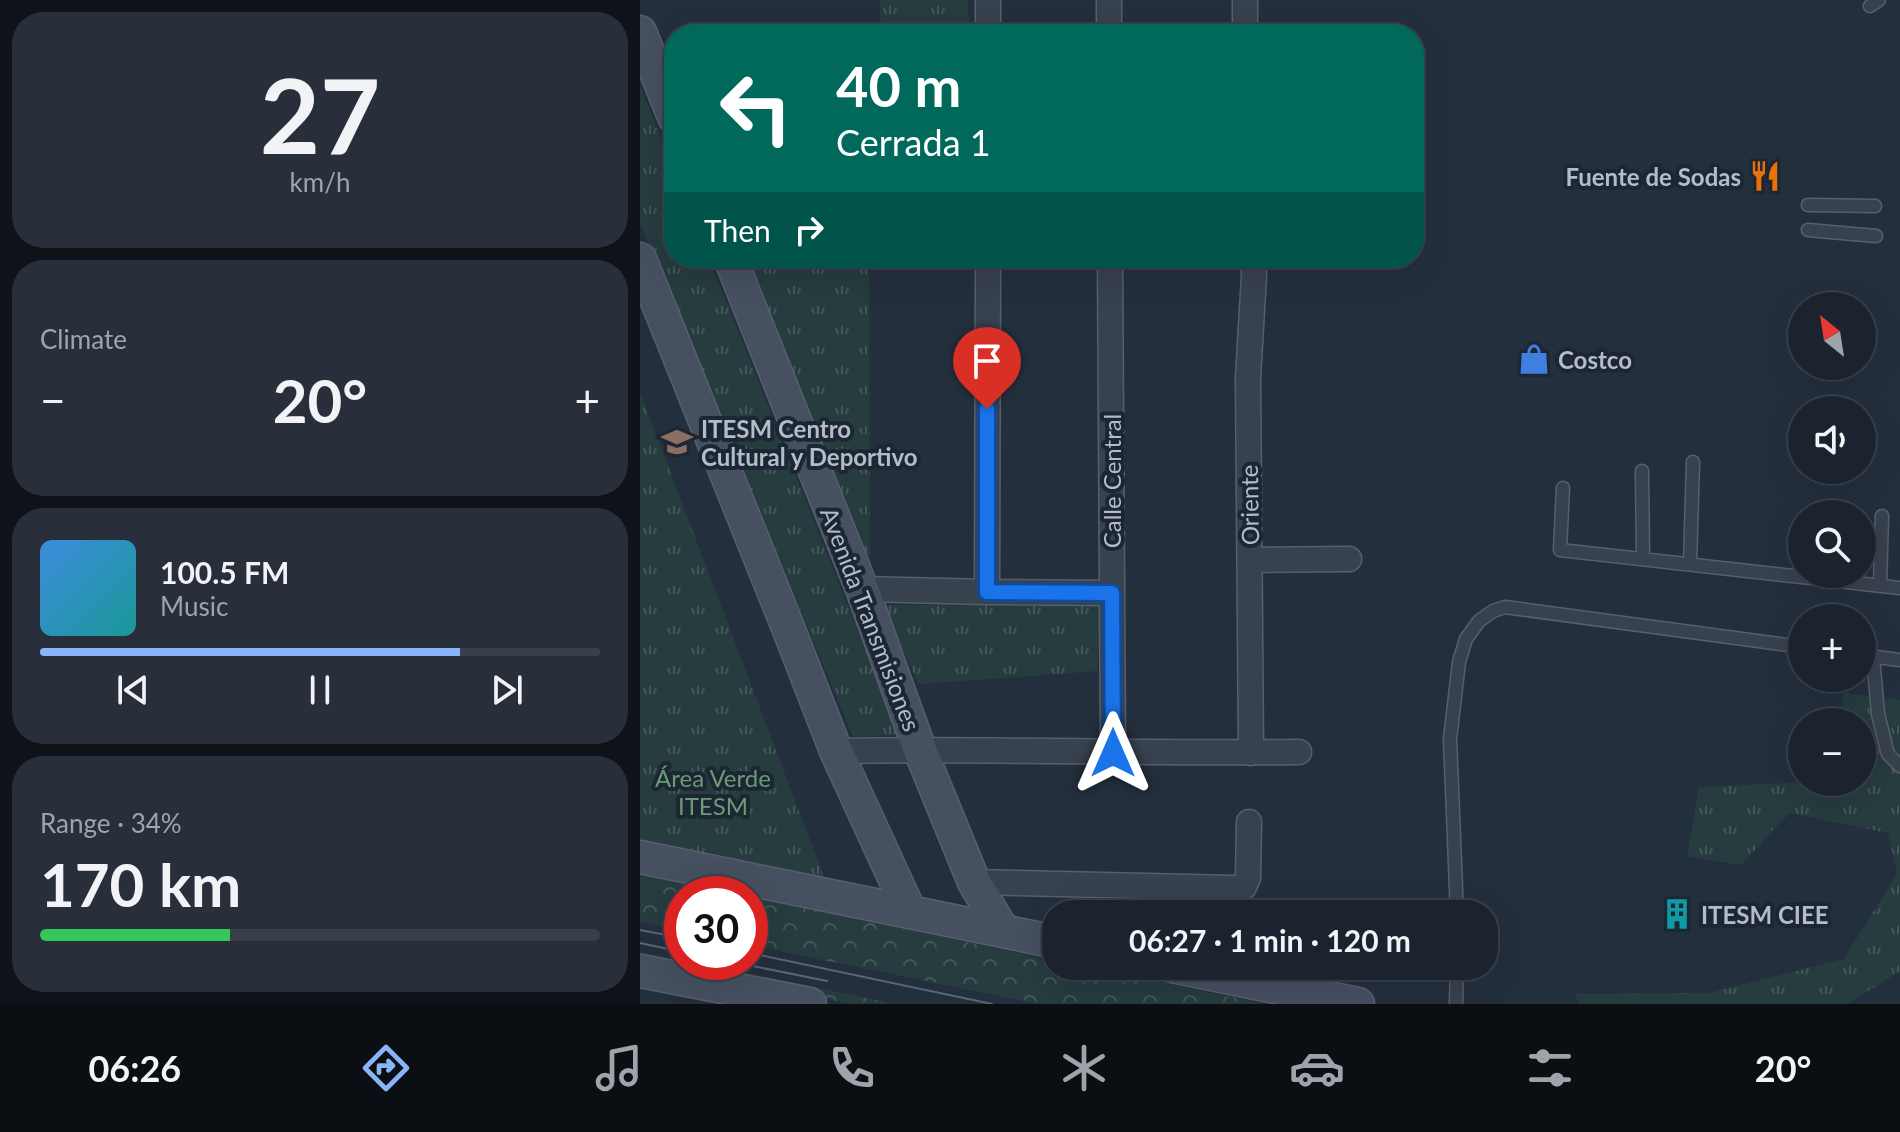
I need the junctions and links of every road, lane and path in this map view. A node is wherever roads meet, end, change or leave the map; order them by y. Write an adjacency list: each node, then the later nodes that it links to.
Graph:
1 (988, 0): 4 (street)
2 (1109, 0): 5 (street)
3 (1245, 0): 6 (street)
4 (988, 24)
5 (1109, 24)
6 (1245, 24)
7 (640, 32): 8 (street)
8 (664, 92)
9 (1808, 205): 10 (lane)
10 (1875, 206)
11 (1808, 230): 12 (lane)
12 (1876, 236)
13 (640, 259): 36 (street)
14 (734, 268): 28 (street, Avenida Transmisiones)
15 (988, 268): 29 (street)
16 (1110, 268): 30 (street, Calle Central)
17 (1254, 268): 24 (street, Oriente)
18 (1693, 462): 25 (lane)
19 (1642, 471): 23 (lane)
20 (1563, 488): 23 (lane)
21 (1882, 516): 26 (lane)
22 (1349, 559): 24 (street)
23 (1643, 559): 25 (lane)
24 (1250, 560): 39 (street, Oriente)
25 (1690, 564): 26 (lane)
26 (1880, 585): 27 (lane)
27 (1900, 588)
28 (862, 589): 29 (street); 35 (street, Avenida Transmisiones)
29 (987, 592): 30 (street)
30 (1112, 593): 38 (street, Calle Central)
31 (1788, 645): 44 (lane)
32 (1876, 657): 33 (lane)
33 (1900, 660)
34 (1874, 692): 40 (lane)
35 (920, 750): 36 (street); 38 (street); 43 (street, Avenida Transmisiones)
36 (836, 751): 45 (street)
37 (1299, 752): 39 (street)
38 (1113, 753): 39 (street)
39 (1251, 753)
40 (1900, 766)
41 (1249, 822): 43 (street)
42 (640, 857): 45 (street)
43 (974, 882): 46 (street, Avenida Transmisiones)
44 (1456, 900)
45 (910, 912): 46 (street)
46 (1003, 931): 47 (street)
47 (1042, 939)
48 (640, 971): 51 (street)
49 (1241, 980): 52 (street)
50 (1457, 980): 53 (lane)
51 (810, 1004)
52 (1358, 1004)
53 (1456, 1004)

